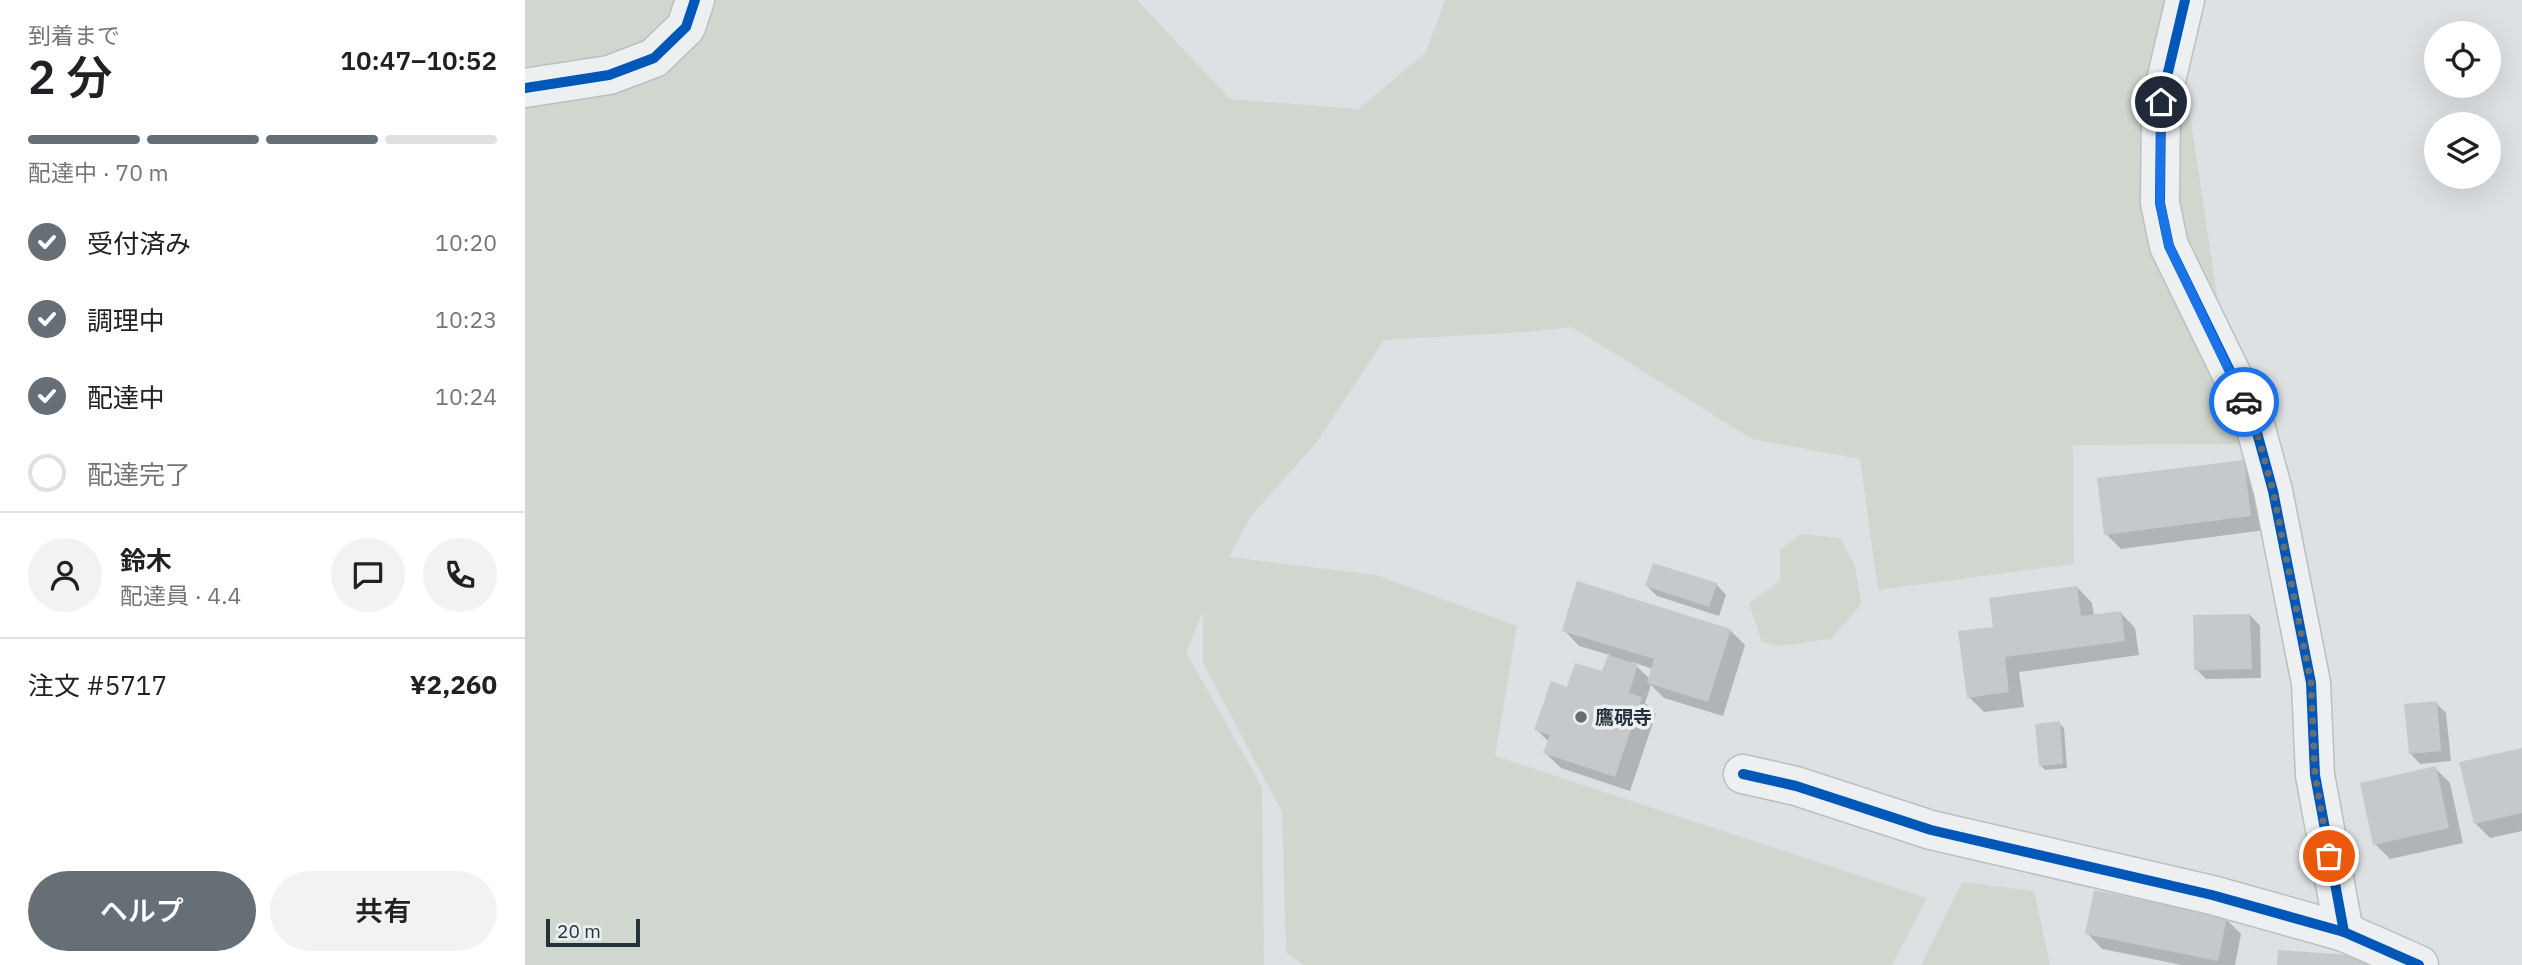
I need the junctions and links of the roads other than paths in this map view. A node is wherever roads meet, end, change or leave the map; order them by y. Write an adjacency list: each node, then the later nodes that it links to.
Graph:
1 (695, 0): 3 (street)
2 (2185, 0): 5 (street)
3 (525, 88)
4 (1743, 774): 5 (street)
5 (2344, 932): 6 (street)
6 (2406, 963)

